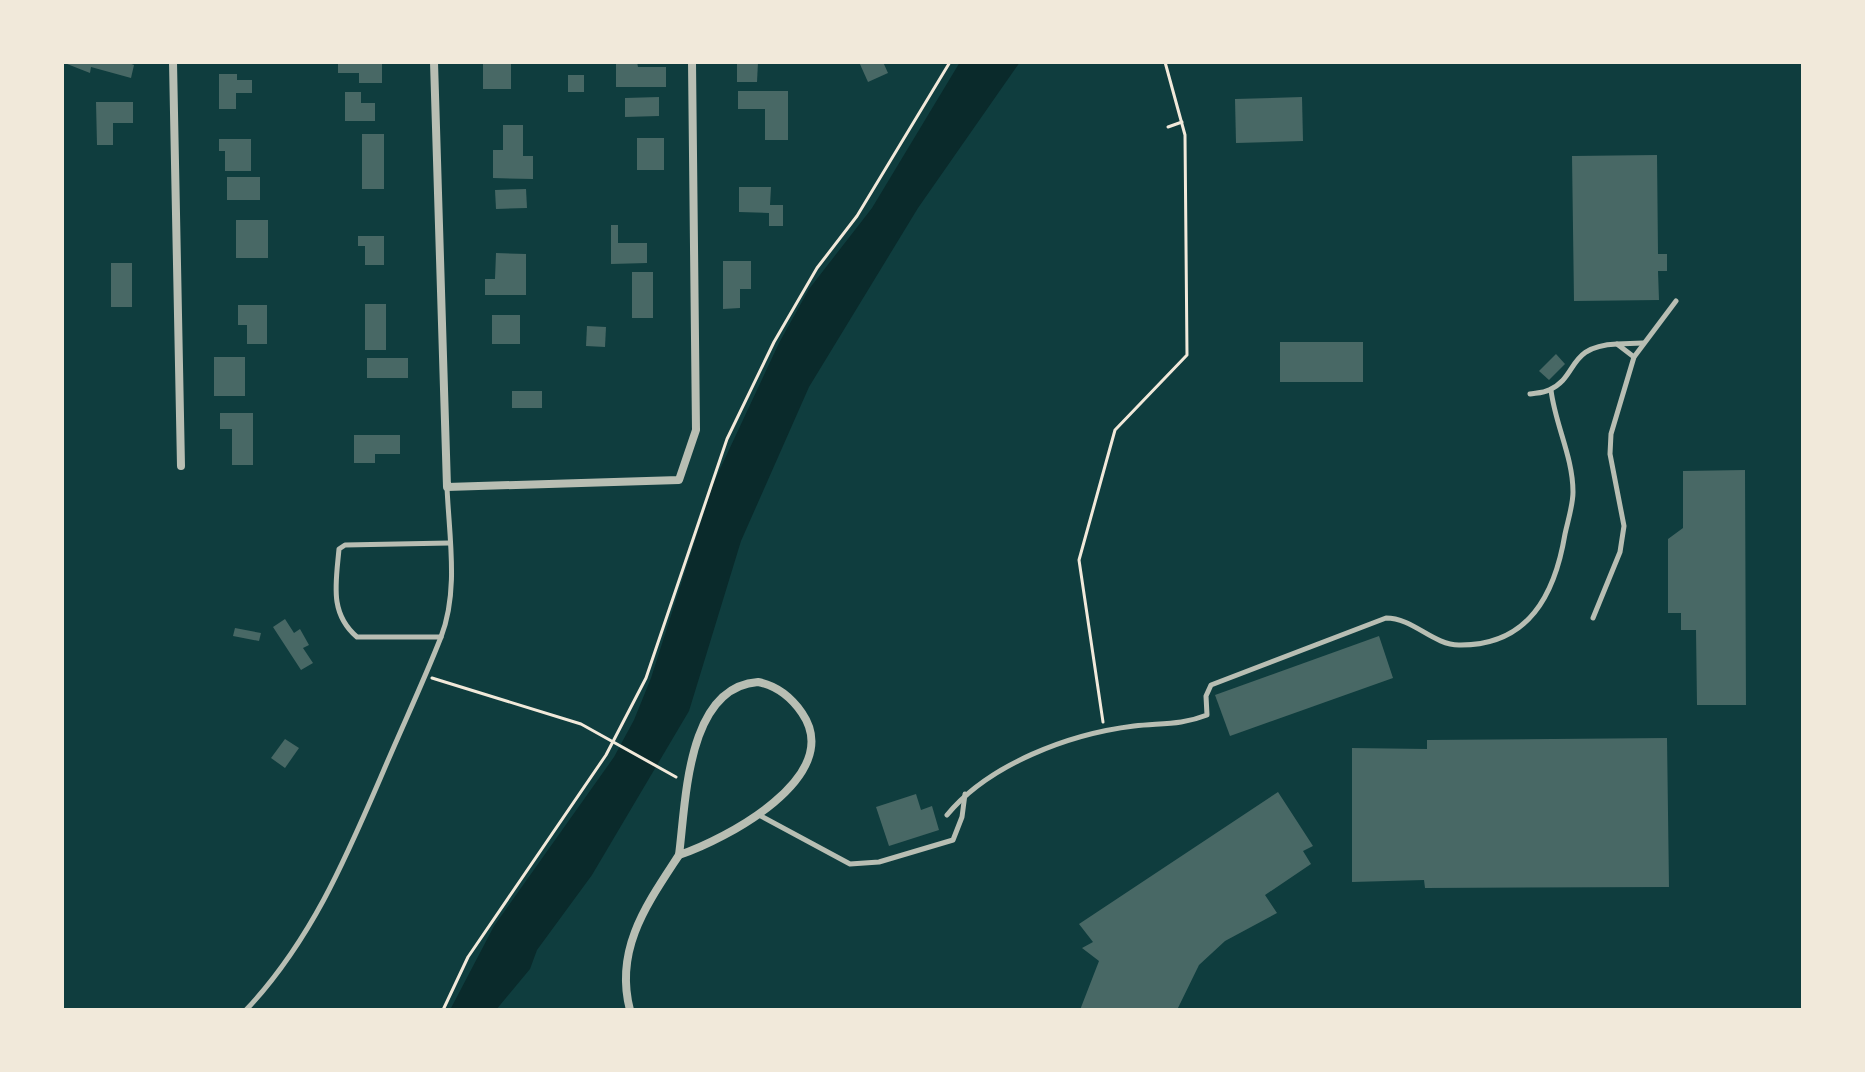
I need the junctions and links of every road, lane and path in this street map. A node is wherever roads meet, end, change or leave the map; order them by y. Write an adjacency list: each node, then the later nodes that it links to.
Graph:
1 (173, 62): 14 (street)
2 (434, 62): 15 (street)
3 (692, 62): 15 (street)
4 (950, 62): 21 (path)
5 (1165, 62): 6 (path)
6 (1182, 122): 7 (path); 20 (path)
7 (1168, 127)
8 (1676, 301): 9 (lane)
9 (1644, 343): 10 (lane); 11 (lane)
10 (1617, 344): 11 (lane); 12 (lane)
11 (1634, 357): 17 (lane)
12 (1551, 390): 13 (lane); 20 (lane)
13 (1530, 394)
14 (181, 466)
15 (447, 487): 16 (lane)
16 (449, 543): 18 (lane); 18 (lane)
17 (1593, 618)
18 (441, 637): 19 (lane)
19 (425, 676): 21 (path); 27 (lane)
20 (1104, 732): 23 (lane)
21 (614, 741): 22 (path); 28 (path)
22 (665, 772)
23 (966, 793): 24 (lane); 25 (lane)
24 (759, 815): 26 (street); 26 (street)
25 (947, 815)
26 (679, 855): 29 (street)
27 (246, 1010)
28 (443, 1010)
29 (630, 1010)

